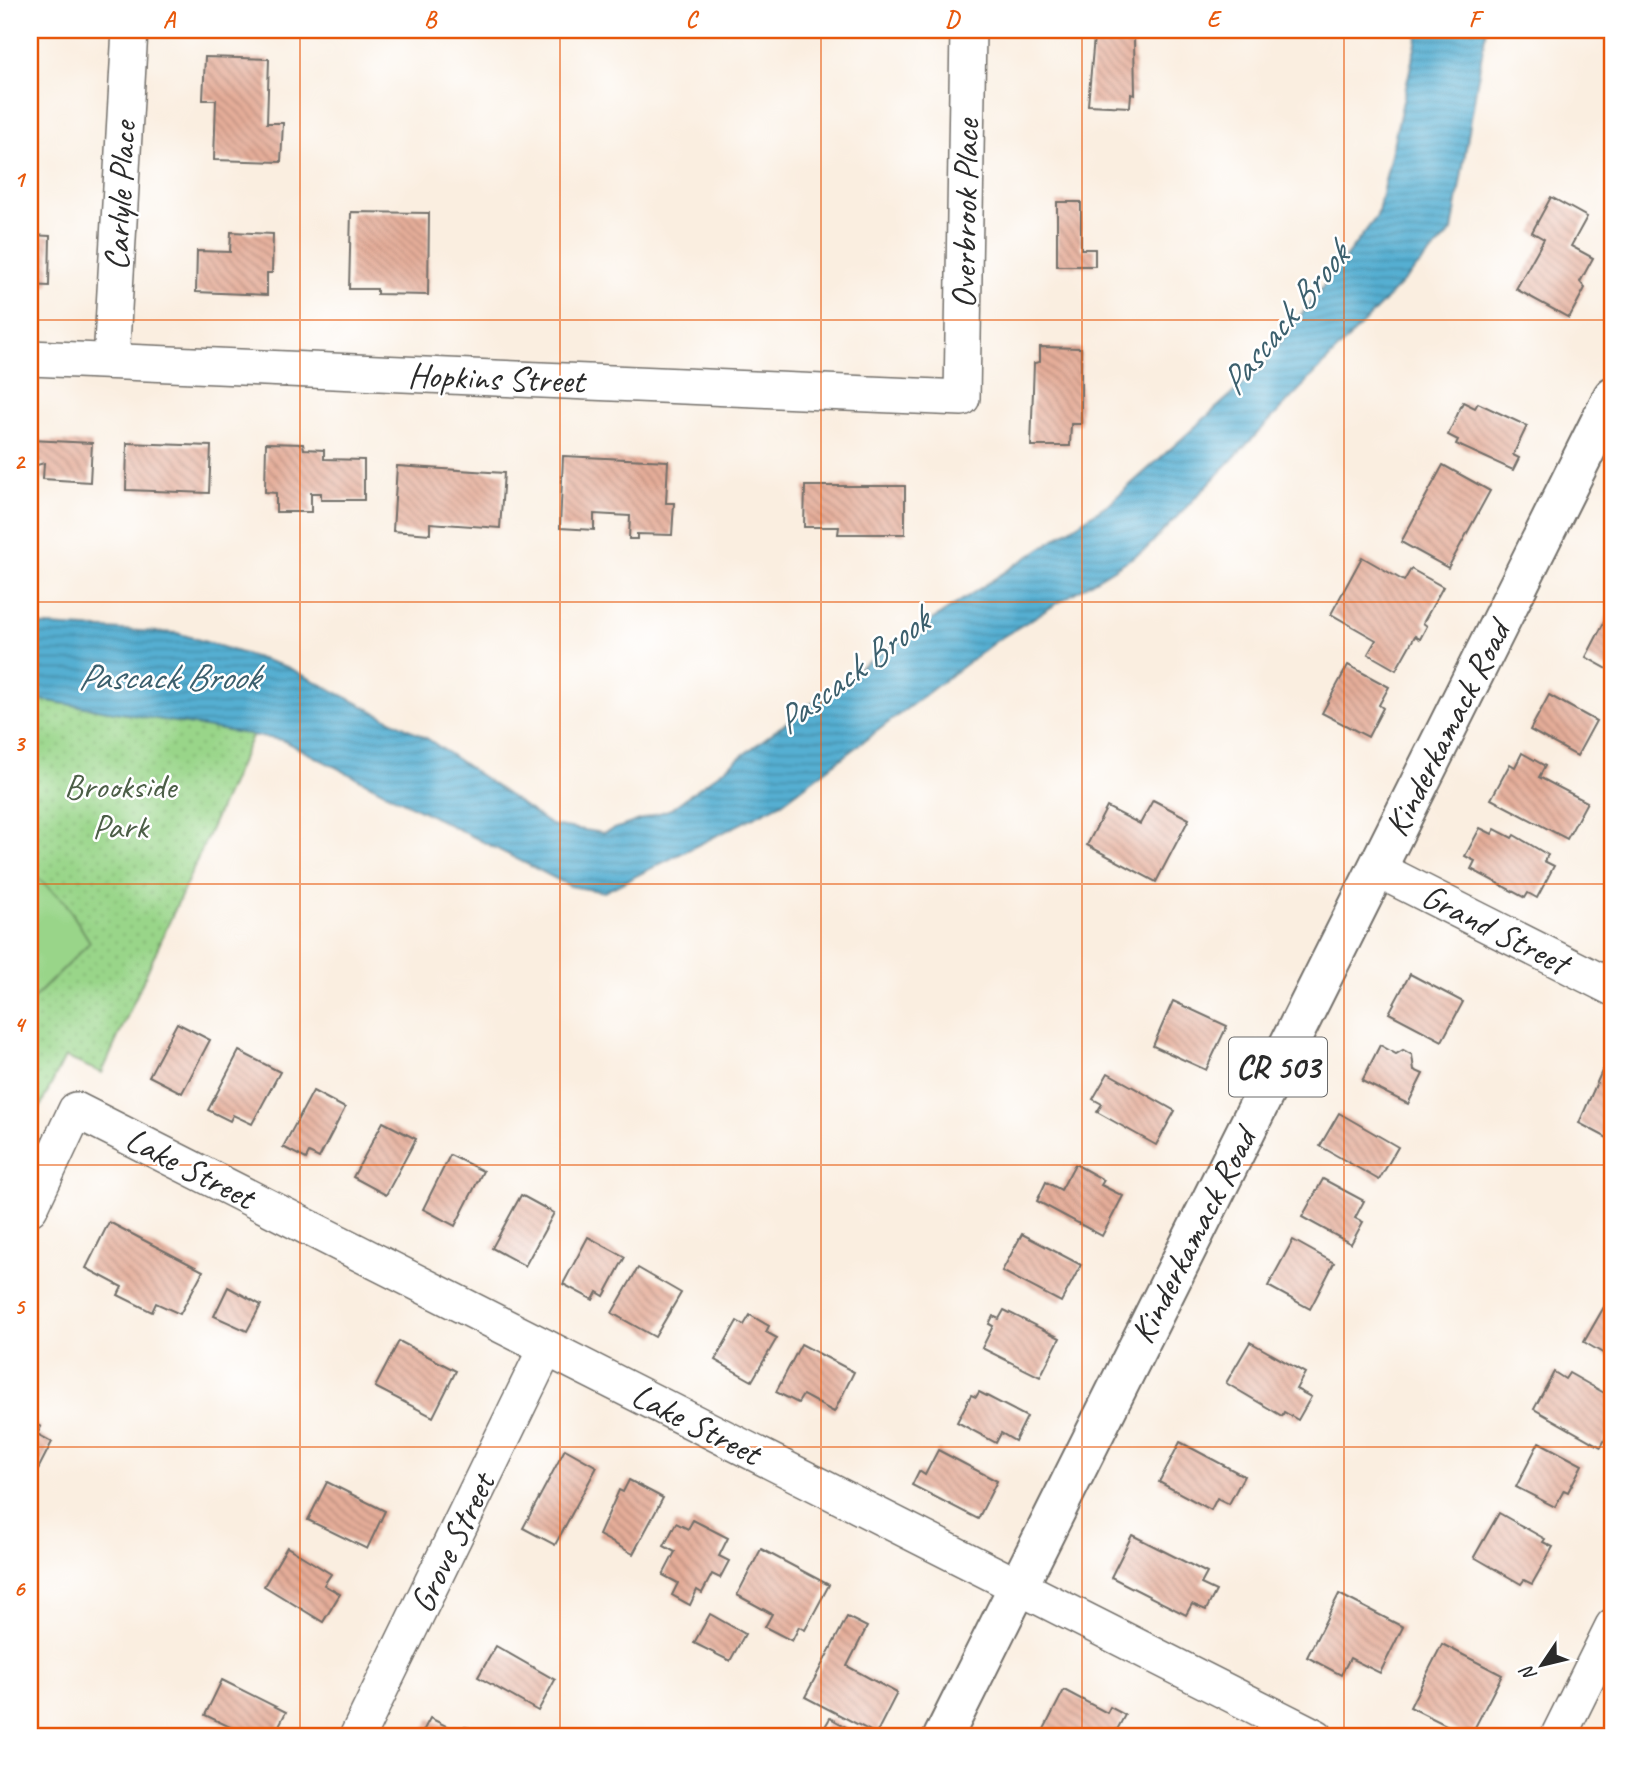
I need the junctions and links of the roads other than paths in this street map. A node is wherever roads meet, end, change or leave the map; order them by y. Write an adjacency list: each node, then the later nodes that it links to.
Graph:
1 (130, 30): 4 (street, Carlyle Place)
2 (968, 30): 6 (street, Overbrook Place)
3 (30, 358): 4 (street, Hopkins Street)
4 (111, 361): 6 (street, Hopkins Street)
5 (1613, 396): 7 (main road, Kinderkamack Road / CR 503)
6 (962, 398)
7 (1377, 869): 8 (street, Grand Street); 11 (main road, Kinderkamack Road / CR 503)
8 (1613, 988)
9 (30, 1208): 10 (street, Lake Street)
10 (546, 1348): 11 (street, Lake Street); 13 (street, Grove Street)
11 (1018, 1587): 14 (main road, Kinderkamack Road / CR 503); 15 (street, Lake Street)
12 (1613, 1626): 16 (street)
13 (357, 1737)
14 (943, 1737)
15 (1316, 1737)
16 (1558, 1737)

